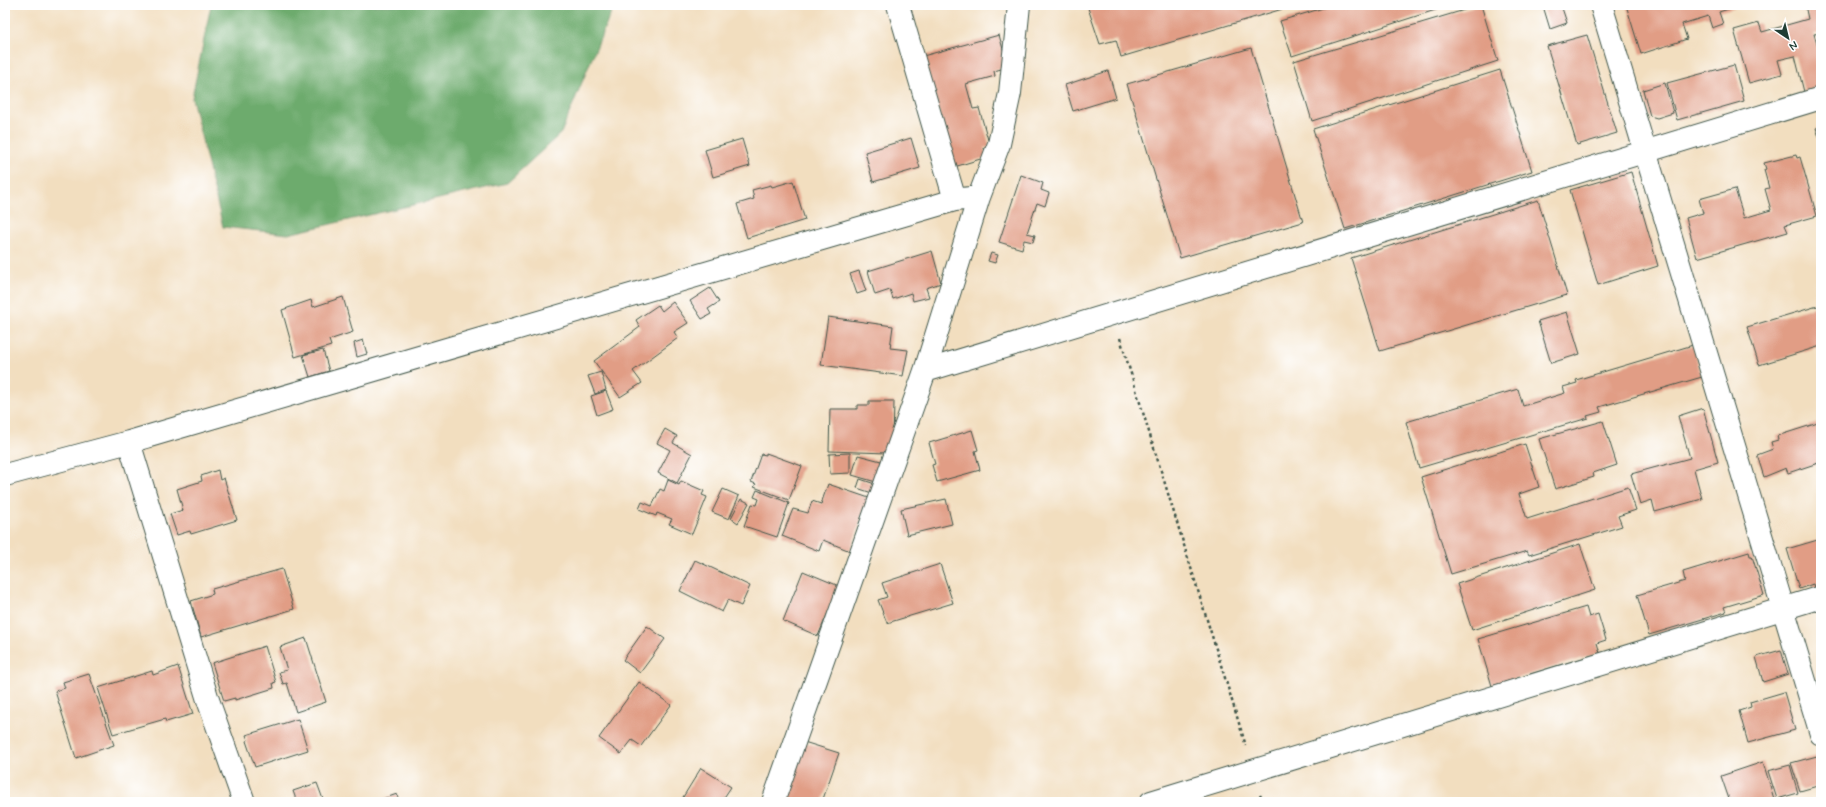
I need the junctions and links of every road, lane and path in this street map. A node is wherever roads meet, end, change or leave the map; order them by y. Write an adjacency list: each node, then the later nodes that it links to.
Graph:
1 (898, 5): 7 (street)
2 (1019, 5): 6 (street)
3 (1601, 5): 5 (street)
4 (1821, 98): 5 (street)
5 (1646, 150): 8 (street); 13 (street)
6 (979, 197): 7 (street); 9 (street)
7 (955, 200): 10 (street)
8 (1113, 313): 9 (street); 15 (path)
9 (925, 371): 17 (street)
10 (129, 442): 11 (street); 16 (street)
11 (5, 475)
12 (1821, 597): 13 (street)
13 (1782, 609): 14 (street); 15 (street)
14 (1821, 734)
15 (1253, 771): 18 (street); 19 (path)
16 (244, 802)
17 (773, 802)
18 (1151, 802)
19 (1262, 802)

